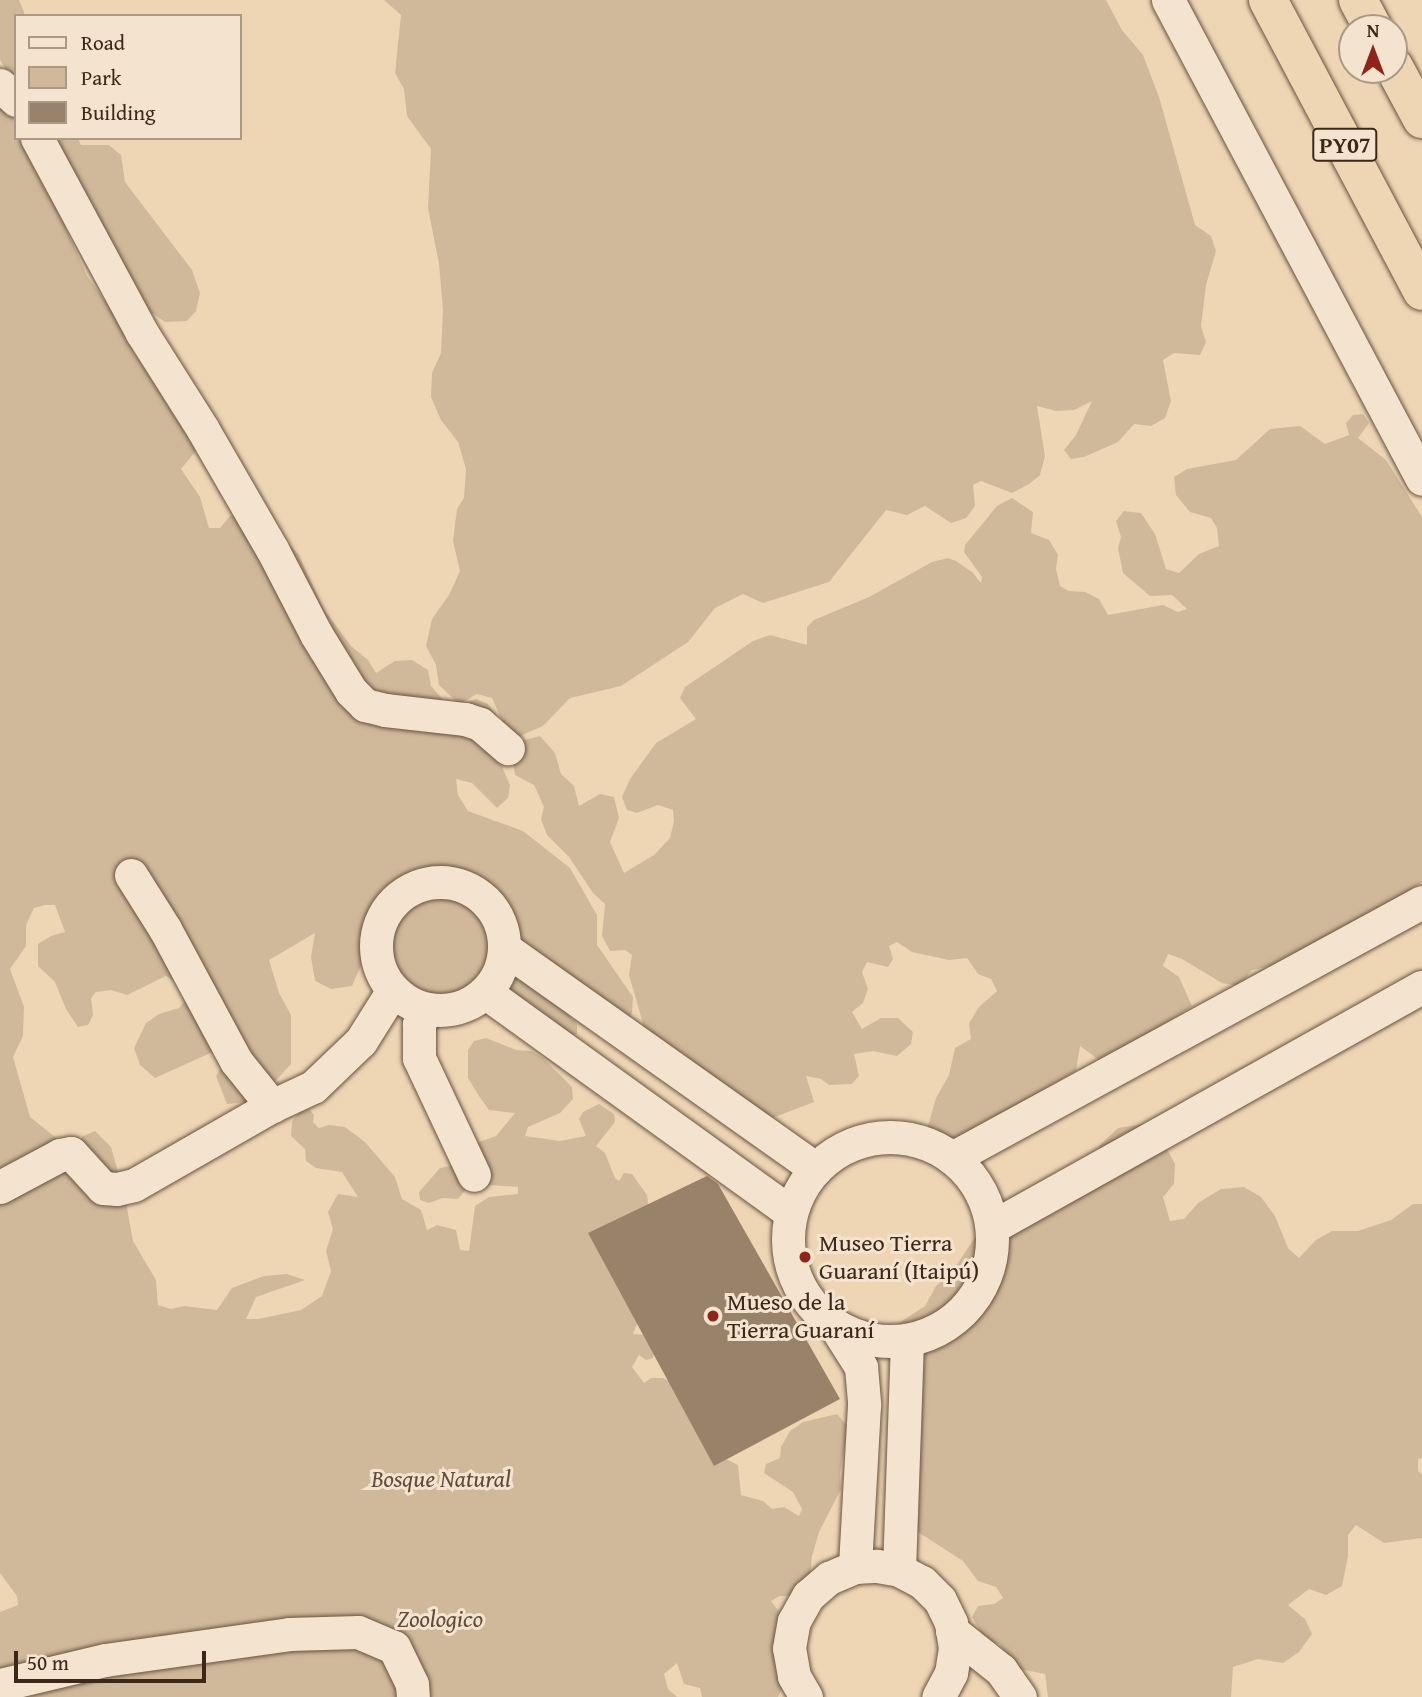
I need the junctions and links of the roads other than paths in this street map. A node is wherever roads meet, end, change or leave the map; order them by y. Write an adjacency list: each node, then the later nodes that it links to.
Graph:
1 (1168, 0): 9 (lane)
2 (1268, 0): 8 (highway, PY07)
3 (1403, 84): 6 (highway)
4 (0, 85): 5 (lane)
5 (14, 98)
6 (1422, 119)
7 (38, 140): 10 (lane)
8 (1422, 290)
9 (1422, 480)
10 (508, 748)
11 (131, 875): 18 (lane)
12 (1422, 902): 19 (lane)
13 (505, 948): 15 (lane); 16 (lane); 20 (lane)
14 (1422, 987): 24 (lane)
15 (393, 990): 17 (lane); 18 (lane)
16 (485, 992): 17 (lane); 23 (lane)
17 (426, 1009): 21 (lane)
18 (272, 1106): 22 (lane)
19 (951, 1158): 20 (lane); 24 (lane)
20 (816, 1169): 23 (lane)
21 (474, 1175)
22 (0, 1187)
23 (791, 1213): 25 (lane)
24 (992, 1227): 26 (lane)
25 (835, 1326): 26 (lane); 27 (lane)
26 (907, 1340): 28 (lane)
27 (855, 1567): 28 (lane); 32 (lane)
28 (899, 1570): 29 (lane)
29 (952, 1631): 33 (lane); 34 (lane)
30 (0, 1685): 31 (lane)
31 (414, 1697)
32 (806, 1697)
33 (938, 1697)
34 (1020, 1697)

